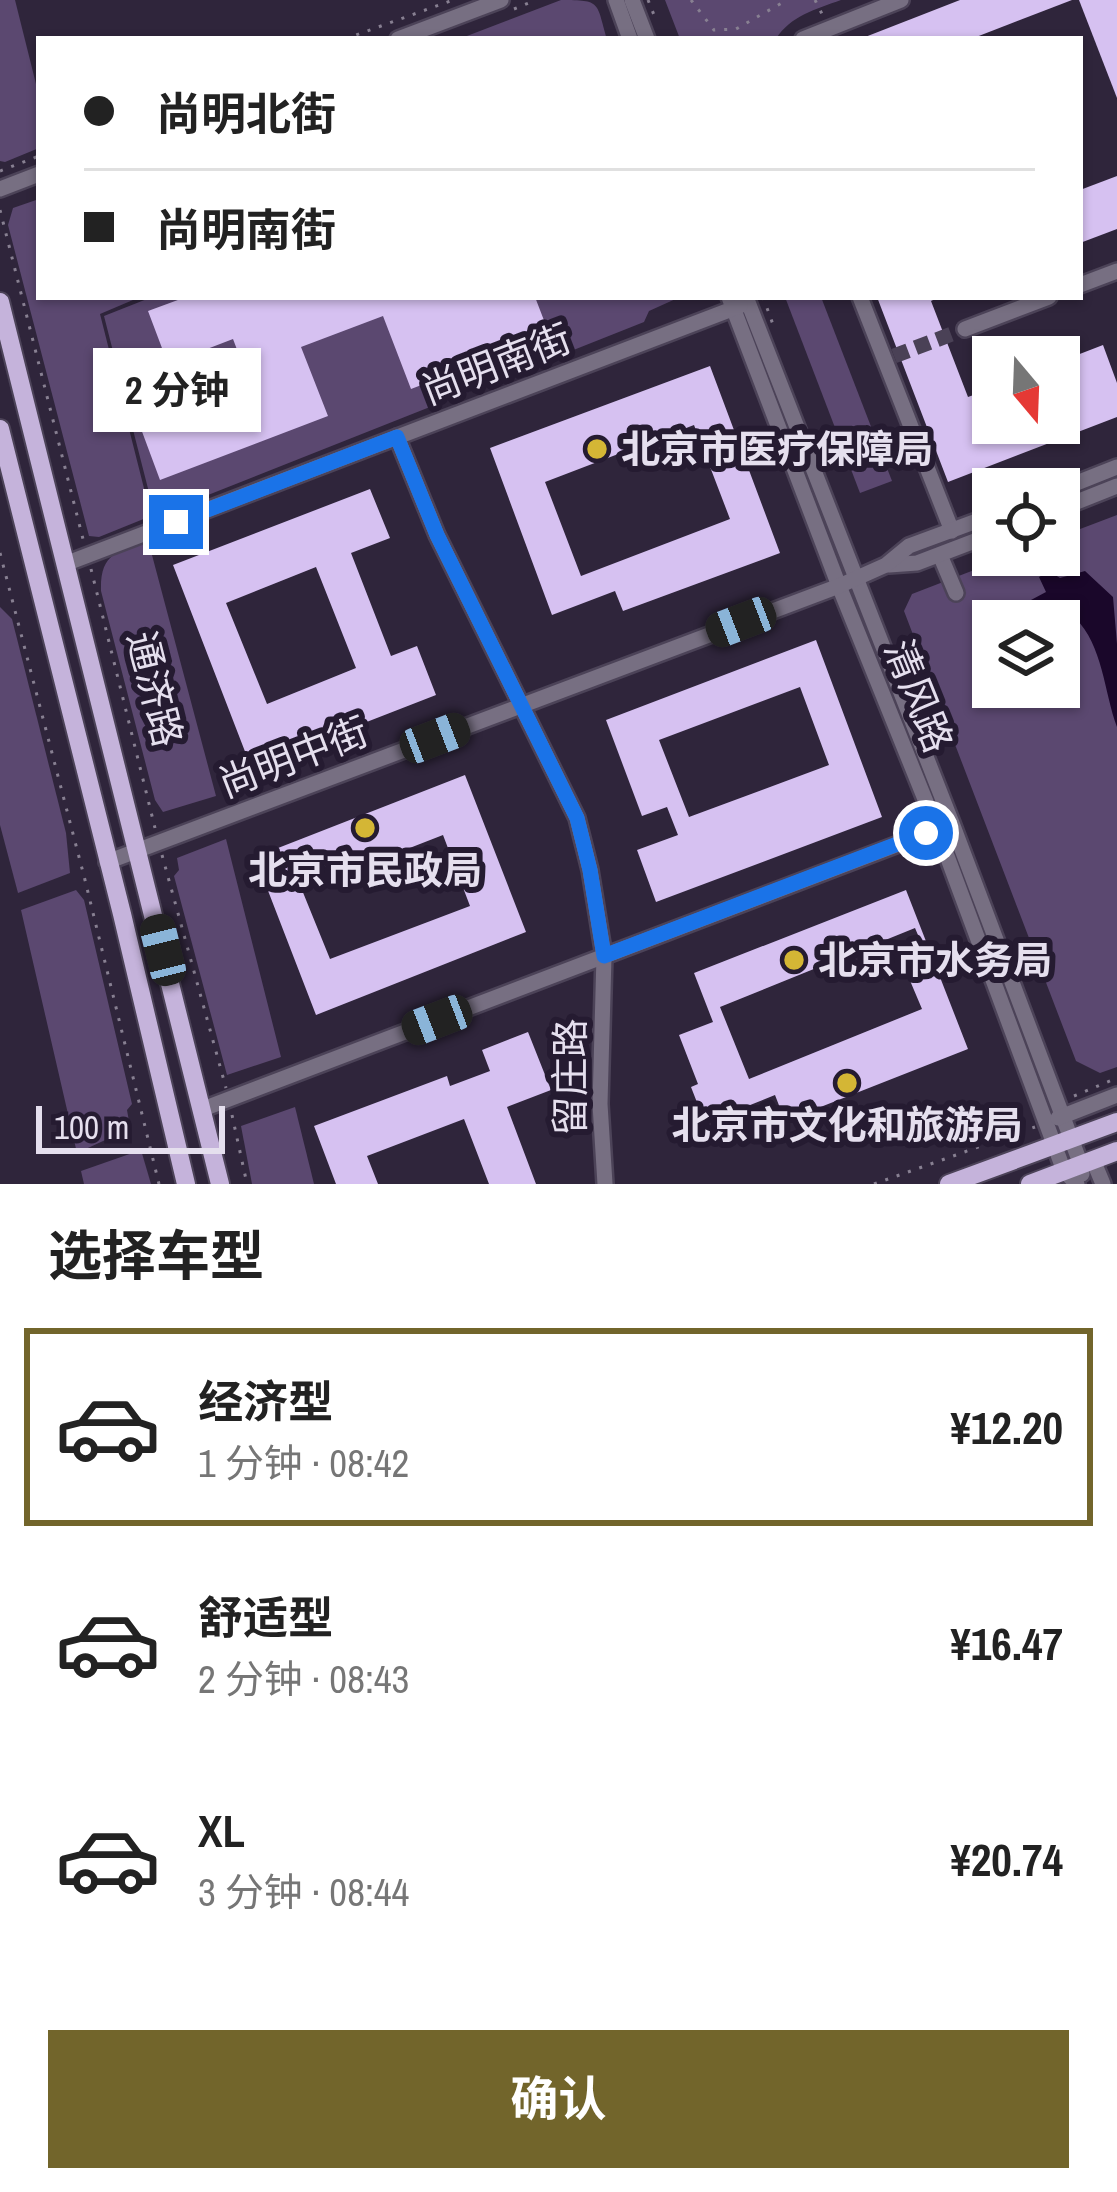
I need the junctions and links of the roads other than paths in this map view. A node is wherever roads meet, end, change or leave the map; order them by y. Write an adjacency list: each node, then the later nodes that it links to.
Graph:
1 (501, 0): 5 (street)
2 (616, 0): 6 (street)
3 (632, 0): 7 (street)
4 (901, 0): 8 (street)
5 (406, 36)
6 (629, 36)
7 (646, 36)
8 (809, 36)
9 (36, 175): 10 (street)
10 (0, 189)
11 (1116, 274): 12 (street)
12 (1083, 284)
13 (861, 300): 25 (street)
14 (1041, 300): 17 (street)
15 (739, 301): 19 (street, 尚明南街); 30 (street, 清风路)
16 (0, 302): 28 (main road, 通济路)
17 (965, 329)
18 (0, 429): 35 (main road)
19 (397, 437): 28 (street, 尚明南街); 32 (street, 留庄路)
20 (1117, 467): 21 (street)
21 (1080, 482)
22 (1117, 486): 23 (street)
23 (1080, 501)
24 (972, 523): 25 (street)
25 (952, 531): 29 (street)
26 (972, 542): 27 (street)
27 (940, 554): 29 (street); 31 (street)
28 (65, 564): 34 (main road, 通济路)
29 (886, 565): 30 (street, 尚明中街)
30 (846, 582): 32 (street, 尚明中街); 33 (street, 清风路)
31 (956, 593)
32 (521, 706): 34 (street, 尚明中街); 36 (street, 留庄路)
33 (944, 826): 36 (street); 39 (street, 清风路); 41 (street, 清风路)
34 (138, 850): 35 (street, 尚明中街); 38 (main road, 通济路)
35 (107, 862): 46 (main road)
36 (604, 956): 38 (street); 48 (street, 留庄路)
37 (1117, 1095): 39 (street)
38 (203, 1109): 47 (main road, 通济路)
39 (1061, 1112): 41 (street); 42 (street, 清风路)
40 (1117, 1122): 42 (main road)
41 (1046, 1123): 42 (street, 清风路)
42 (1062, 1143): 44 (street, 清风路); 49 (main road)
43 (1117, 1151): 44 (main road)
44 (1079, 1173): 45 (street, 清风路); 50 (main road)
45 (1110, 1183)
46 (186, 1184)
47 (220, 1184)
48 (604, 1184)
49 (949, 1184)
50 (1030, 1184)

